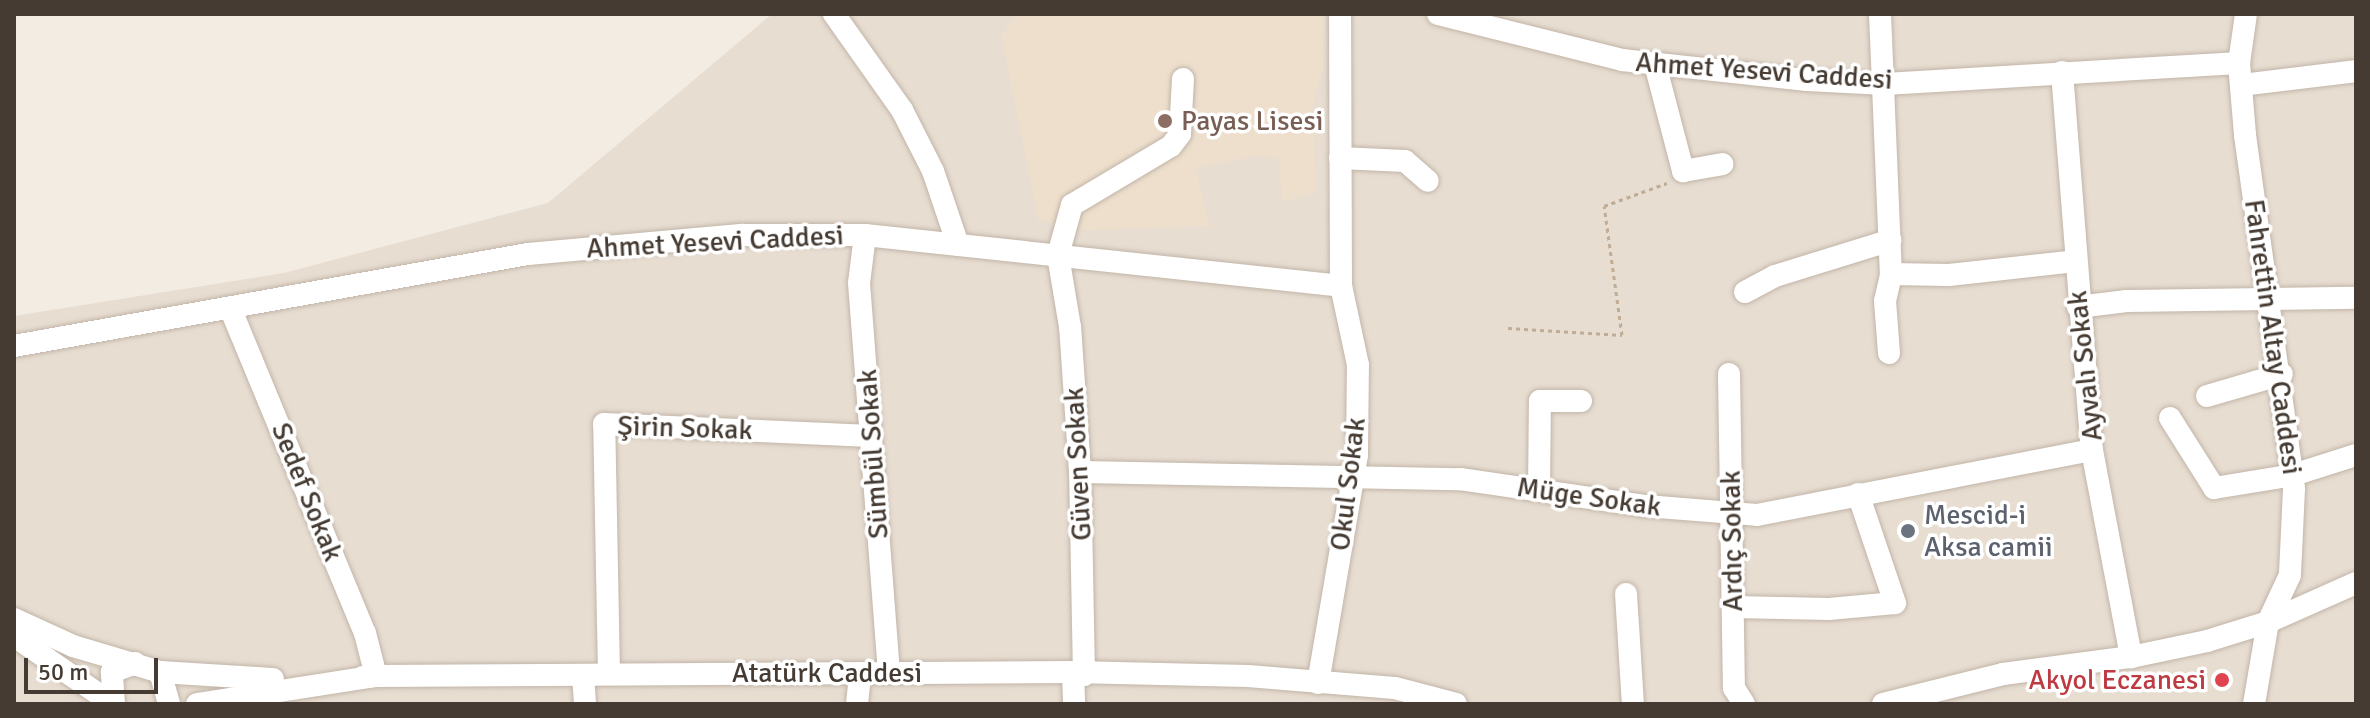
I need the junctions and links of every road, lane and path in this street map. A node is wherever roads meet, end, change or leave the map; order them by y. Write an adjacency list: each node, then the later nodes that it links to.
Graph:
1 (834, 14): 18 (street)
2 (1340, 14): 12 (street)
3 (1438, 14): 6 (street, Ahmet Yesevi Caddesi)
4 (1880, 14): 11 (street)
5 (2246, 14): 9 (street, Fahrettin Altay Caddesi)
6 (1655, 64): 11 (street, Ahmet Yesevi Caddesi); 14 (street)
7 (2356, 71): 9 (street, Ahmet Yesevi Caddesi)
8 (2062, 72): 9 (street, Ahmet Yesevi Caddesi); 11 (street, Ahmet Yesevi Caddesi); 20 (street, Ayvalı Sokak)
9 (2240, 74): 25 (street, Fahrettin Altay Caddesi)
10 (1183, 79): 19 (street)
11 (1885, 84): 17 (street)
12 (1340, 158): 15 (street); 22 (street)
13 (1722, 164): 14 (street)
14 (1683, 171): 28 (path)
15 (1428, 181)
16 (865, 235): 18 (street, Ahmet Yesevi Caddesi); 27 (street, Ahmet Yesevi Caddesi); 36 (street, Sümbül Sokak)
17 (1891, 240): 21 (street); 23 (street)
18 (958, 245): 19 (street, Ahmet Yesevi Caddesi)
19 (1058, 255): 22 (street, Ahmet Yesevi Caddesi); 39 (street, Güven Sokak)
20 (2075, 261): 21 (street); 26 (street, Ayvalı Sokak)
21 (1891, 274): 30 (street)
22 (1341, 286): 40 (street, Okul Sokak)
23 (1745, 292)
24 (2356, 298): 25 (street)
25 (2270, 300): 26 (street); 32 (street, Fahrettin Altay Caddesi)
26 (2078, 307): 37 (street, Ayvalı Sokak)
27 (231, 310): 29 (street, Ahmet Yesevi Caddesi); 59 (street, Sedef Sokak)
28 (1508, 328)
29 (14, 346)
30 (1889, 353)
31 (1729, 374): 44 (street, Ardıç Sokak)
32 (2282, 374): 33 (street); 41 (street, Fahrettin Altay Caddesi)
33 (2207, 396)
34 (1581, 401): 42 (street)
35 (2170, 418): 41 (street)
36 (871, 436): 55 (street, Sümbül Sokak); 57 (street, Şirin Sokak)
37 (2092, 450): 43 (street, Müge Sokak); 51 (street, Ayvalı Sokak)
38 (2356, 455): 41 (street)
39 (1080, 472): 40 (street, Müge Sokak); 56 (street, Güven Sokak)
40 (1354, 474): 42 (street, Müge Sokak); 60 (street, Okul Sokak)
41 (2293, 475): 49 (street, Fahrettin Altay Caddesi)
42 (1539, 490): 44 (street, Müge Sokak)
43 (1858, 494): 44 (street, Müge Sokak); 47 (street)
44 (1732, 515): 47 (street, Ardıç Sokak)
45 (2356, 583): 49 (street)
46 (1626, 594): 70 (street)
47 (1734, 607): 71 (street, Ardıç Sokak)
48 (14, 619): 52 (street)
49 (2268, 622): 51 (street); 73 (street, Fahrettin Altay Caddesi)
50 (14, 636): 63 (street)
51 (2131, 657): 62 (street)
52 (135, 663): 53 (street); 63 (street)
53 (160, 672): 59 (street); 64 (street)
54 (860, 673): 55 (street, Atatürk Caddesi); 57 (street, Atatürk Caddesi); 67 (street)
55 (889, 673): 56 (street, Atatürk Caddesi)
56 (1079, 673): 60 (street, Atatürk Caddesi); 68 (street, Güven Sokak)
57 (609, 674): 58 (street, Atatürk Caddesi)
58 (583, 675): 59 (street, Atatürk Caddesi); 66 (street)
59 (376, 676): 65 (street, Atatürk Caddesi)
60 (1318, 683): 61 (street, Atatürk Caddesi)
61 (1394, 696): 69 (street, Atatürk Caddesi)
62 (1912, 701): 72 (street)
63 (114, 704)
64 (169, 704)
65 (197, 704)
66 (585, 704)
67 (857, 704)
68 (1074, 704)
69 (1456, 704)
70 (1633, 704)
71 (1744, 704)
72 (1883, 704)
73 (2254, 704)

